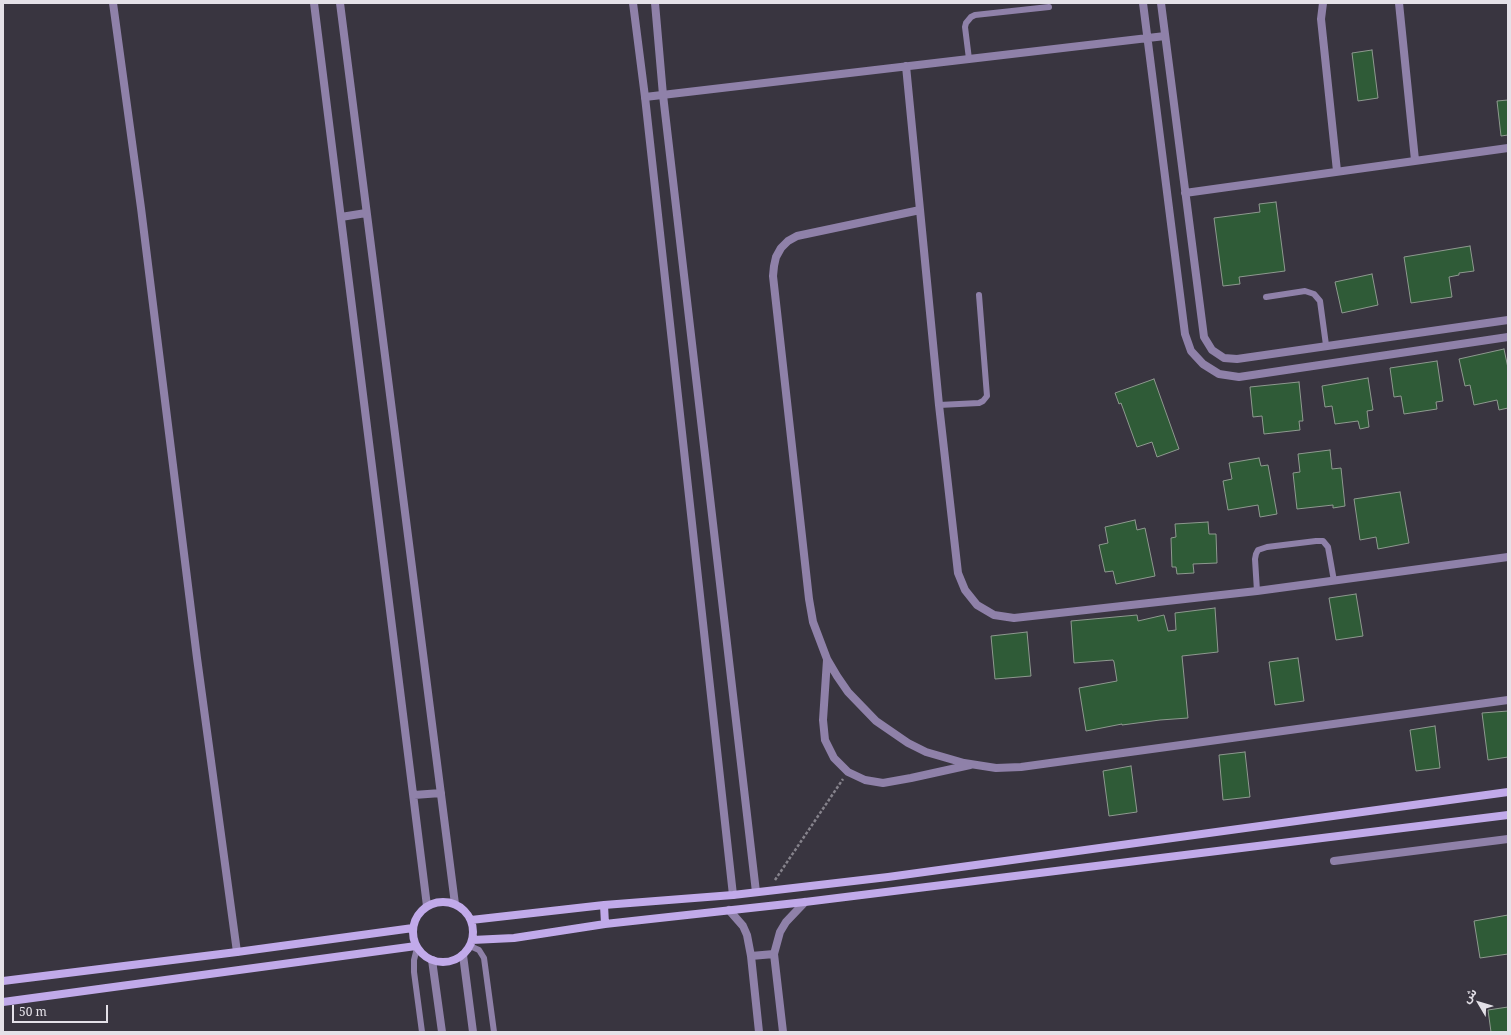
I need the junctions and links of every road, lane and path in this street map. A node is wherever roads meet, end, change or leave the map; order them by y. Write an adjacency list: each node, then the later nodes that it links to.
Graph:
1 (114, 3): 58 (street)
2 (314, 3): 23 (street)
3 (340, 3): 22 (street)
4 (633, 3): 16 (street)
5 (655, 3): 15 (street)
6 (1143, 3): 12 (street)
7 (1161, 3): 11 (street)
8 (1323, 3): 19 (street)
9 (1399, 3): 18 (street)
10 (1049, 7): 13 (lane)
11 (1165, 36): 12 (street); 20 (street)
12 (1147, 38): 13 (street); 27 (street)
13 (969, 59): 14 (street)
14 (906, 66): 15 (street); 21 (street)
15 (663, 95): 16 (street); 45 (street)
16 (645, 97): 47 (street)
17 (1508, 148): 18 (street)
18 (1415, 160): 19 (street)
19 (1337, 171): 20 (street)
20 (1185, 193): 28 (street)
21 (920, 210): 29 (street); 33 (street)
22 (366, 213): 23 (street); 37 (street)
23 (341, 217): 39 (street)
24 (979, 295): 29 (lane)
25 (1266, 297): 28 (lane)
26 (1508, 320): 28 (street)
27 (1508, 337)
28 (1326, 346)
29 (939, 405): 32 (street)
30 (1508, 557): 31 (street)
31 (1334, 581): 32 (street); 32 (lane)
32 (1257, 591)
33 (827, 659): 35 (street); 36 (street)
34 (1508, 700): 35 (street)
35 (974, 764): 36 (street)
36 (848, 772): 44 (path)
37 (441, 792): 39 (street); 49 (street)
38 (1508, 792): 43 (main road)
39 (414, 795): 51 (street)
40 (1508, 815): 46 (main road)
41 (1508, 838): 42 (street)
42 (1334, 861)
43 (888, 877): 44 (main road); 46 (main road)
44 (768, 891): 45 (main road)
45 (756, 892): 47 (main road)
46 (890, 892): 48 (main road)
47 (733, 895): 50 (main road)
48 (804, 902): 52 (main road); 59 (street)
49 (455, 904): 51 (main road); 53 (main road)
50 (604, 905): 53 (main road); 54 (main road)
51 (427, 906): 55 (main road)
52 (729, 910): 54 (main road); 61 (street)
53 (471, 920): 56 (main road)
54 (606, 924): 56 (main road)
55 (413, 928): 57 (main road); 58 (main road)
56 (471, 943): 60 (main road); 68 (lane)
57 (417, 947): 62 (main road); 64 (main road); 65 (lane)
58 (238, 952): 63 (main road)
59 (774, 954): 61 (street); 70 (street)
60 (462, 955): 62 (main road); 67 (street)
61 (751, 956): 69 (street)
62 (432, 960): 66 (street)
63 (3, 981)
64 (3, 1002)
65 (422, 1032)
66 (442, 1032)
67 (473, 1032)
68 (494, 1032)
69 (759, 1032)
70 (782, 1032)

